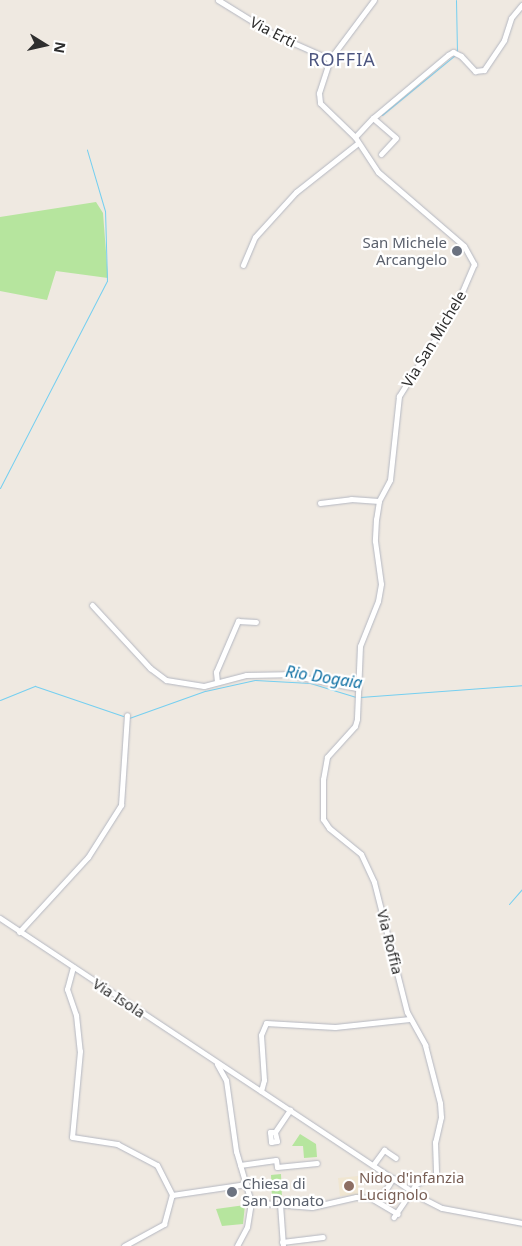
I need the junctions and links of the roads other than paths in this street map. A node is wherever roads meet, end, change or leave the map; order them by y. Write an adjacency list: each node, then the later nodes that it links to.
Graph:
1 (218, 0): 4 (street, Via Erti)
2 (374, 0): 4 (street)
3 (522, 4): 5 (street)
4 (330, 59): 6 (street)
5 (373, 118): 6 (street); 8 (street)
6 (355, 137): 7 (street)
7 (358, 143): 9 (street); 10 (street, Via San Michele)
8 (381, 154)
9 (244, 265)
10 (379, 501): 11 (street); 15 (street, Via San Michele)
11 (320, 502)
12 (92, 605): 14 (street)
13 (256, 622): 14 (street)
14 (217, 682): 15 (street)
15 (357, 691): 16 (street, Via San Michele)
16 (357, 702): 21 (street, Via Roffia)
17 (126, 714): 19 (street)
18 (2, 919): 19 (street, Via Isola)
19 (20, 932): 20 (street, Via Isola)
20 (73, 967): 22 (street, Via Isola); 36 (street)
21 (410, 1019): 26 (street); 35 (street, Via Roffia)
22 (211, 1059): 23 (street, Via Isola); 25 (street)
23 (234, 1073): 24 (street, Via Isola); 25 (street)
24 (239, 1077): 25 (street); 26 (street, Via Isola)
25 (225, 1078): 31 (street)
26 (261, 1091): 27 (street, Via Isola)
27 (290, 1110): 28 (street); 32 (street, Via Isola)
28 (276, 1132)
29 (396, 1158): 32 (street)
30 (317, 1163): 31 (street)
31 (240, 1165): 34 (street)
32 (373, 1165): 33 (street, Via Isola)
33 (393, 1178): 35 (street, Via Isola); 37 (street)
34 (246, 1184): 36 (street); 38 (street)
35 (411, 1191): 37 (street); 40 (street, Via Isola)
36 (172, 1195): 43 (street)
37 (380, 1201): 39 (street)
38 (251, 1202): 39 (street); 44 (street)
39 (280, 1204): 42 (street)
40 (522, 1223)
41 (323, 1237): 42 (street)
42 (283, 1244)
43 (124, 1246)
44 (237, 1246)

